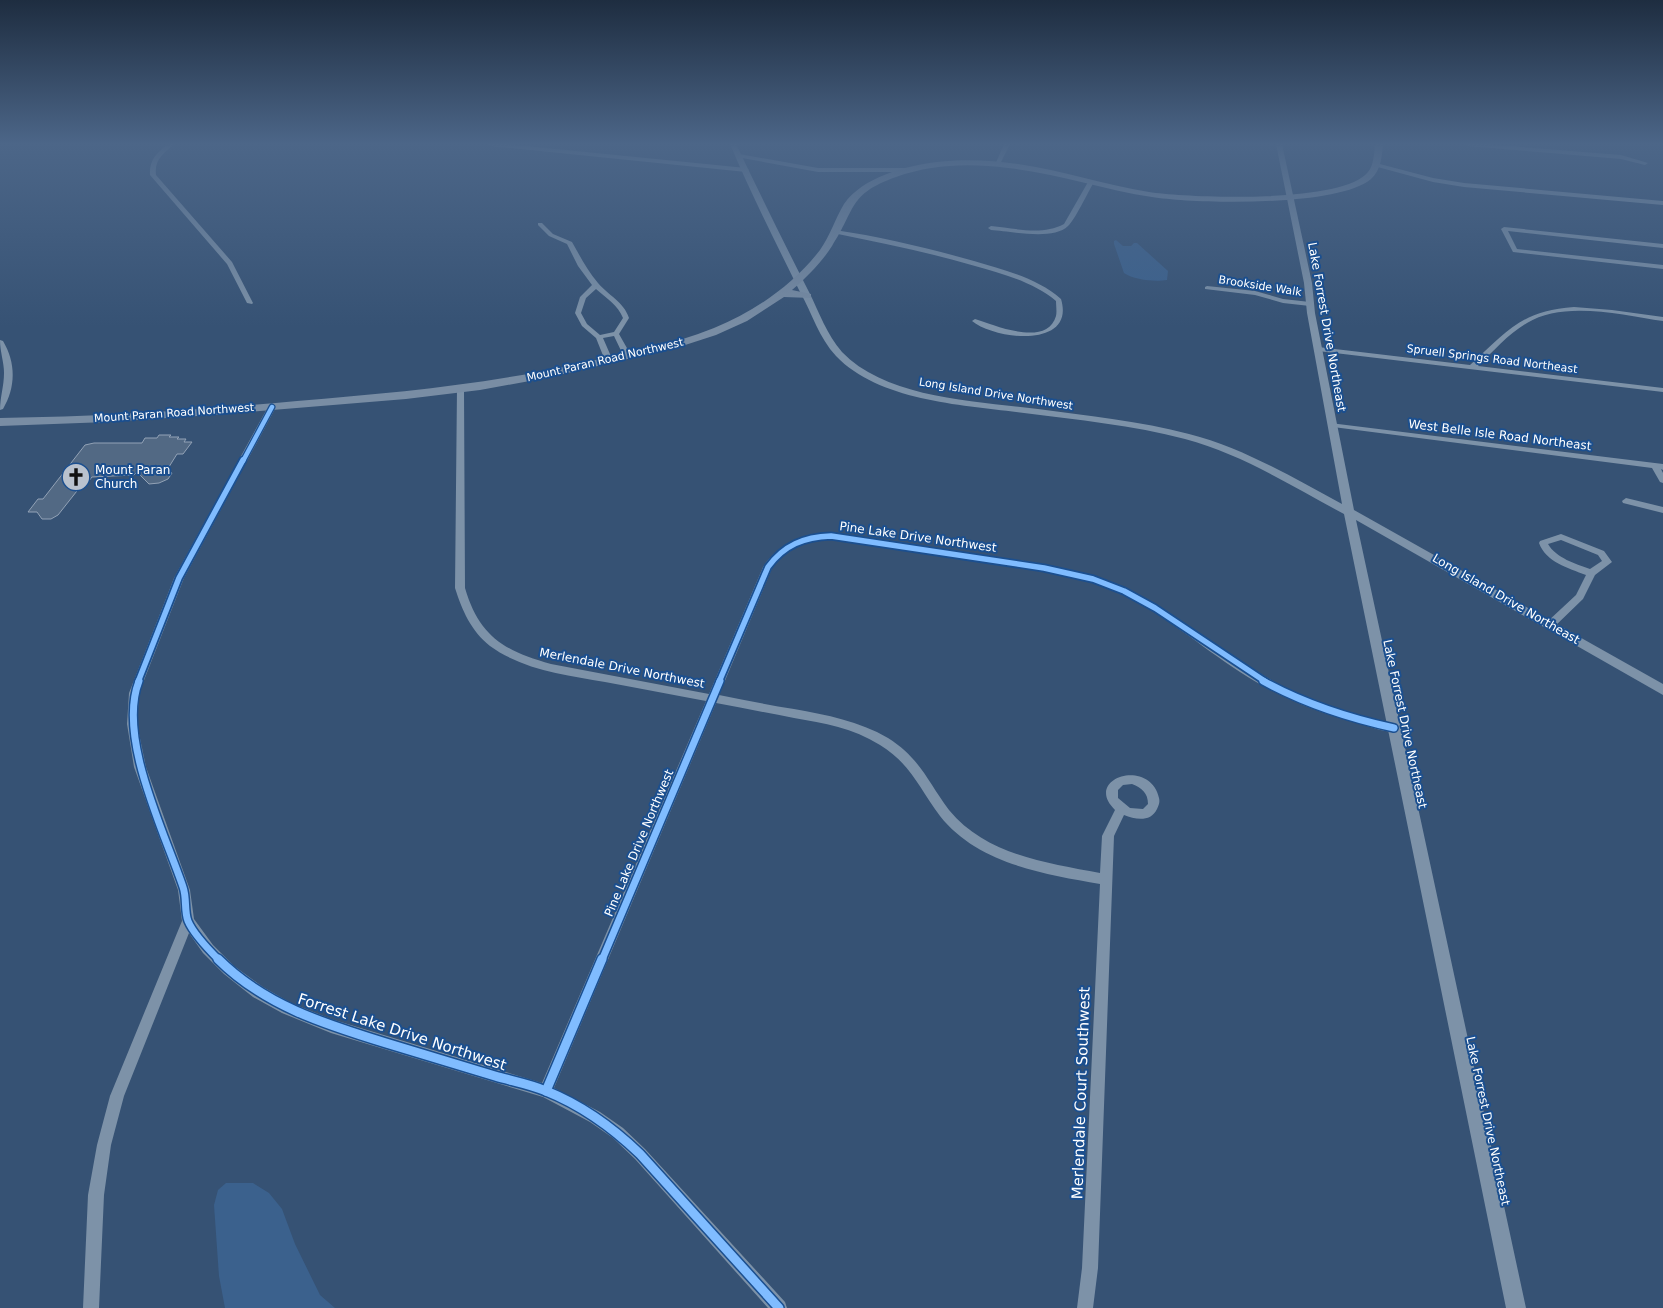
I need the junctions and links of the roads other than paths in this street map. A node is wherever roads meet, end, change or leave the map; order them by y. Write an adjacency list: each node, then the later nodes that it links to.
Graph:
1 (179, 205): 16 (street)
2 (762, 205): 11 (street, Long Island Drive Northwest)
3 (848, 205): 8 (main road, Mount Paran Road Northwest)
4 (1078, 205): 7 (street)
5 (1292, 205): 17 (street, Lake Forrest Drive Northeast)
6 (540, 224): 12 (street)
7 (991, 228)
8 (835, 232): 11 (main road, Mount Paran Road Northwest); 19 (street)
9 (1663, 246): 10 (street)
10 (1663, 267)
11 (797, 279): 14 (main road, Mount Paran Road Northwest); 15 (street, Long Island Drive Northwest)
12 (596, 285): 20 (street); 21 (street)
13 (1207, 288): 17 (street, Brookside Walk)
14 (779, 294): 15 (main road); 24 (main road, Mount Paran Road Northwest)
15 (807, 296): 37 (street, Long Island Drive Northwest)
16 (250, 303)
17 (1310, 304): 23 (street, Lake Forrest Drive Northeast)
18 (1663, 319): 26 (street)
19 (974, 320)
20 (616, 334): 21 (street); 24 (street)
21 (599, 337): 25 (street)
22 (0, 343): 29 (street)
23 (1318, 350): 26 (street, Spruell Springs Road Northeast); 32 (street, Lake Forrest Drive Northeast)
24 (628, 357): 25 (main road, Mount Paran Road Northwest)
25 (609, 361): 27 (main road, Mount Paran Road Northwest)
26 (1471, 368): 28 (street, Spruell Springs Road Northeast)
27 (460, 390): 30 (main road, Mount Paran Road Northwest); 41 (street, Merlendale Drive Northwest)
28 (1663, 390)
29 (0, 407)
30 (272, 407): 31 (main road, Mount Paran Road Northwest); 45 (street, Forrest Lake Drive Northwest)
31 (0, 422)
32 (1333, 425): 33 (street, West Belle Isle Road Northeast); 37 (street, Lake Forrest Drive Northeast)
33 (1659, 467): 34 (street)
34 (1663, 480)
35 (1626, 500): 36 (street)
36 (1663, 510)
37 (1349, 511): 39 (street, Long Island Drive Northeast); 42 (street, Lake Forrest Drive Northeast)
38 (1591, 574): 38 (street); 39 (street)
39 (1550, 625): 40 (street, Long Island Drive Northeast)
40 (1663, 690)
41 (712, 699): 42 (street, Pine Lake Drive Northwest); 44 (street, Merlendale Drive Northwest); 46 (street, Pine Lake Drive Northwest)
42 (1394, 728): 50 (street, Lake Forrest Drive Northeast)
43 (1120, 809): 44 (street, Merlendale Court Southwest)
44 (1106, 880): 49 (street, Merlendale Court Southwest)
45 (188, 922): 46 (street, Forrest Lake Drive Northwest); 47 (street)
46 (546, 1091): 48 (street, Forrest Lake Drive Northwest)
47 (91, 1308)
48 (779, 1308)
49 (1085, 1308)
50 (1516, 1308)

